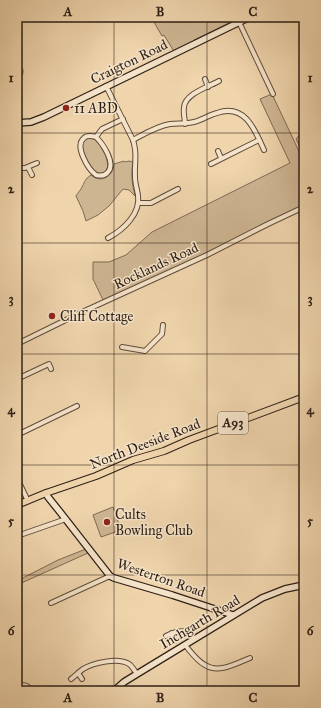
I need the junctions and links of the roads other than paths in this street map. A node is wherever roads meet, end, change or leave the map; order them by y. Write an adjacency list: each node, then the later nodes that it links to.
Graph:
1 (250, 17): 2 (street, Craigton Road)
2 (238, 22): 5 (street, Craigton Road); 7 (street)
3 (205, 79): 6 (street)
4 (219, 82): 6 (street)
5 (106, 86): 8 (street); 9 (street, Craigton Road)
6 (208, 87): 10 (street)
7 (273, 94)
8 (123, 119): 11 (street); 12 (street)
9 (17, 123)
10 (185, 124): 12 (street); 13 (street)
11 (96, 137): 11 (street)
12 (133, 140): 23 (street)
13 (259, 140): 14 (street); 16 (street)
14 (264, 150)
15 (218, 151): 16 (street)
16 (221, 158): 18 (street)
17 (37, 163): 19 (street)
18 (211, 164)
19 (28, 167): 20 (street); 21 (street)
20 (17, 168)
21 (32, 175)
22 (178, 189): 23 (street)
23 (138, 203): 25 (street)
24 (304, 207): 27 (street, Rocklands Road)
25 (108, 238)
26 (163, 325): 28 (street)
27 (17, 344)
28 (122, 347)
29 (51, 369): 30 (street)
30 (17, 379)
31 (304, 397): 35 (main road, North Deeside Road / A93)
32 (77, 406): 33 (street)
33 (17, 435)
34 (17, 478): 36 (street)
35 (46, 493): 36 (main road, North Deeside Road / A93); 38 (street, Westerton Road)
36 (28, 501): 37 (main road, North Deeside Road / A93)
37 (17, 505)
38 (66, 519): 39 (street); 40 (street, Westerton Road)
39 (17, 536)
40 (110, 576): 42 (street); 43 (street, Westerton Road)
41 (304, 585): 43 (street, Inchgarth Road)
42 (51, 602)
43 (233, 615): 46 (street, Inchgarth Road)
44 (172, 633): 45 (street); 46 (street); 47 (street)
45 (166, 636)
46 (194, 640): 48 (street, Inchgarth Road)
47 (174, 641)
48 (185, 645): 49 (street); 51 (street, Inchgarth Road)
49 (250, 658)
50 (78, 673): 51 (street); 52 (street); 53 (street)
51 (137, 674): 56 (street, Inchgarth Road)
52 (71, 679)
53 (82, 679)
54 (17, 686): 55 (street)
55 (31, 691)
56 (114, 691)

